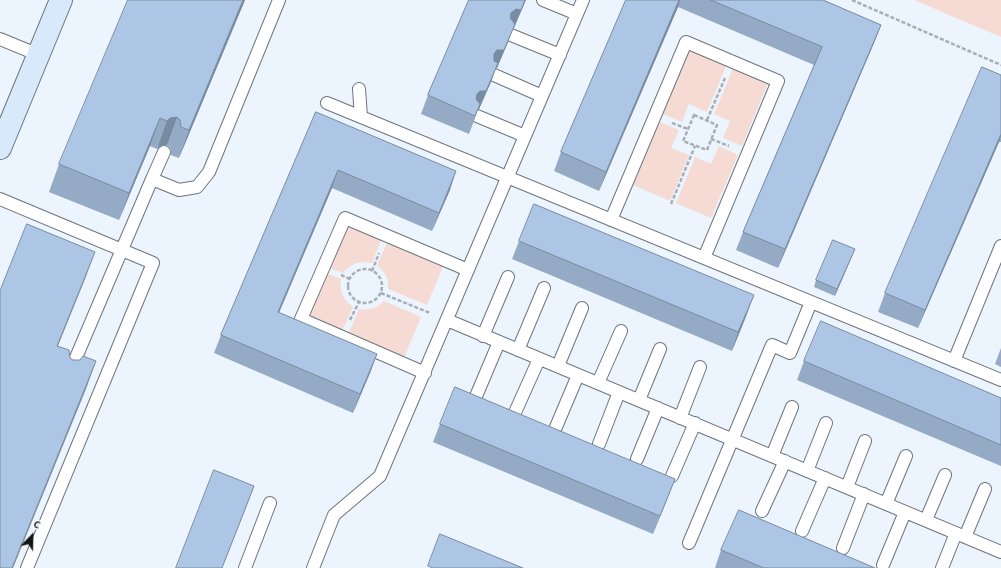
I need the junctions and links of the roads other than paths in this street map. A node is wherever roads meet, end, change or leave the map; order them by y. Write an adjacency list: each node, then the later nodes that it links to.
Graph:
1 (61, 0): 8 (street)
2 (279, 0): 20 (lane)
3 (543, 0): 5 (lane)
4 (583, 0): 5 (lane)
5 (577, 14): 9 (lane)
6 (511, 35): 9 (lane)
7 (0, 39): 8 (lane)
8 (39, 55): 17 (street)
9 (560, 55): 12 (lane)
10 (494, 75): 12 (lane)
11 (359, 89): 15 (lane)
12 (542, 96): 16 (lane)
13 (326, 103): 15 (lane)
14 (476, 116): 16 (lane)
15 (361, 117): 19 (lane)
16 (525, 136): 19 (lane)
17 (0, 148)
18 (164, 152): 20 (lane)
19 (508, 177): 22 (lane); 26 (lane)
20 (152, 179): 24 (lane)
21 (0, 200): 24 (lane)
22 (612, 220): 25 (lane); 25 (lane)
23 (1001, 246): 38 (lane)
24 (122, 250): 44 (lane); 81 (lane)
25 (704, 258): 29 (lane)
26 (468, 270): 31 (lane); 41 (lane)
27 (508, 277): 33 (lane)
28 (544, 288): 36 (lane)
29 (811, 302): 38 (lane); 56 (lane)
30 (582, 308): 39 (lane)
31 (447, 320): 33 (lane); 41 (lane)
32 (622, 331): 45 (lane)
33 (483, 336): 34 (lane)
34 (499, 342): 36 (lane); 47 (lane)
35 (660, 349): 48 (lane)
36 (518, 350): 37 (lane)
37 (539, 359): 39 (lane); 51 (lane)
38 (954, 361): 43 (lane)
39 (558, 366): 42 (lane)
40 (700, 367): 52 (lane)
41 (424, 373): 83 (lane)
42 (578, 375): 45 (lane); 55 (lane)
43 (1001, 380)
44 (66, 381)
45 (598, 383): 46 (lane)
46 (619, 392): 48 (lane); 58 (lane)
47 (474, 400)
48 (639, 400): 50 (lane)
49 (792, 407): 59 (lane)
50 (658, 408): 52 (lane); 61 (lane)
51 (514, 417)
52 (680, 418): 53 (lane)
53 (695, 423): 56 (lane); 65 (lane)
54 (826, 423): 63 (lane)
55 (556, 427)
56 (732, 439): 59 (lane); 77 (lane)
57 (865, 441): 67 (lane)
58 (599, 444)
59 (772, 456): 62 (lane)
60 (906, 456): 71 (lane)
61 (637, 459)
62 (785, 461): 63 (lane); 72 (lane)
63 (808, 471): 66 (lane)
64 (945, 475): 74 (lane)
65 (672, 476)
66 (825, 478): 67 (lane); 75 (lane)
67 (847, 487): 69 (lane)
68 (985, 489): 76 (lane)
69 (864, 494): 71 (lane); 78 (lane)
70 (270, 503): 82 (lane)
71 (886, 504): 73 (lane)
72 (762, 511)
73 (906, 512): 74 (lane); 80 (lane)
74 (926, 520): 76 (lane)
75 (802, 531)
76 (961, 535): 79 (lane); 84 (lane)
77 (689, 543)
78 (843, 548)
79 (1001, 552)
80 (883, 565)
81 (27, 568)
82 (245, 568)
83 (313, 568)
84 (942, 568)

